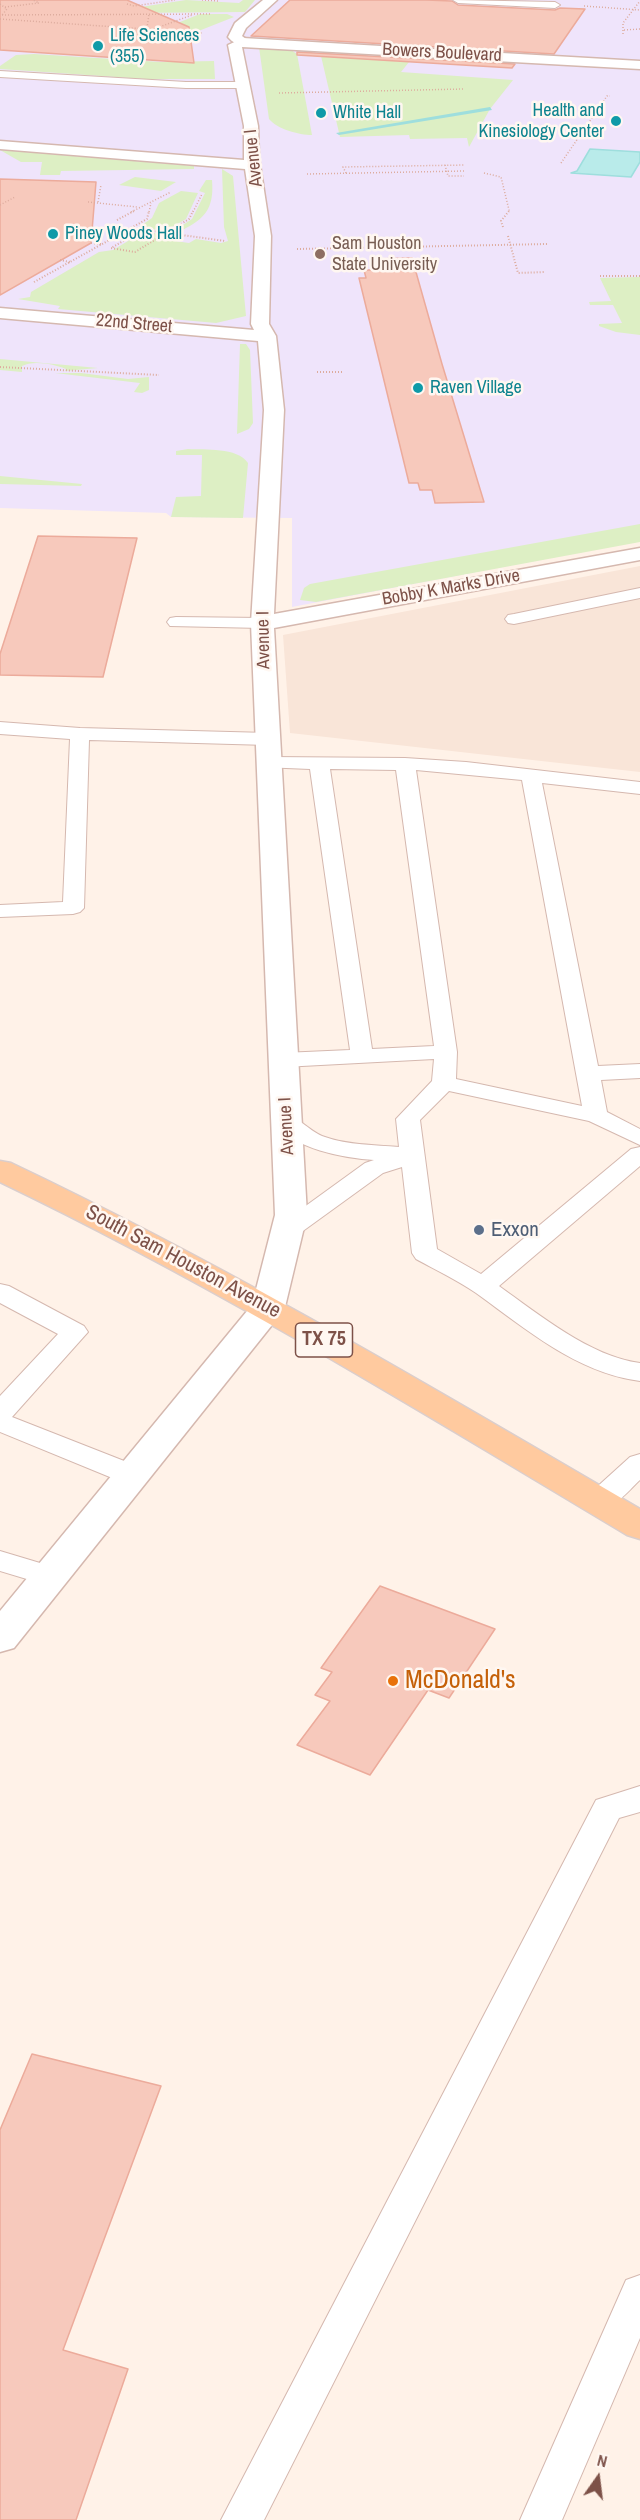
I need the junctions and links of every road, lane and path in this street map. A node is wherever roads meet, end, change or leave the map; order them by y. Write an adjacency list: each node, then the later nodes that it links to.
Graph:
1 (33, 0): 10 (path)
2 (175, 0): 7 (path)
3 (271, 0): 13 (street, Avenue I)
4 (458, 0): 8 (lane)
5 (640, 1): 11 (path)
6 (1, 2): 10 (path)
7 (127, 4)
8 (555, 5)
9 (575, 6): 11 (path)
10 (5, 8): 16 (path)
11 (634, 9): 12 (path); 22 (path)
12 (640, 10)
13 (254, 13): 15 (path); 21 (path); 24 (street, Avenue I)
14 (149, 14): 15 (path); 16 (path); 19 (path)
15 (196, 14): 21 (path)
16 (52, 15): 18 (path)
17 (0, 19): 18 (path)
18 (51, 22): 19 (path)
19 (147, 28): 21 (path)
20 (640, 28): 22 (path)
21 (150, 30)
22 (623, 30): 23 (path)
23 (623, 37)
24 (243, 42): 25 (street, Bowers Boulevard); 27 (street, Avenue I)
25 (640, 65)
26 (0, 74): 27 (lane)
27 (244, 86): 33 (street, Avenue I)
28 (470, 89): 29 (path)
29 (274, 93)
30 (614, 96): 32 (path)
31 (0, 145): 33 (street)
32 (561, 163)
33 (253, 165): 69 (street, Avenue I)
34 (445, 165): 35 (path); 36 (path); 38 (path)
35 (465, 165)
36 (447, 171): 37 (path); 38 (path); 41 (path)
37 (464, 171)
38 (346, 173): 39 (path)
39 (307, 174)
40 (484, 174): 51 (path)
41 (464, 176)
42 (176, 189): 46 (path)
43 (194, 192): 54 (path)
44 (15, 197): 47 (path)
45 (88, 202): 48 (path)
46 (151, 203): 48 (path); 52 (path)
47 (0, 205)
48 (138, 207): 49 (path)
49 (117, 220)
50 (117, 227): 52 (path)
51 (503, 227)
52 (130, 229): 53 (path); 58 (path)
53 (142, 230): 54 (path); 54 (path)
54 (166, 233): 56 (path)
55 (508, 236): 59 (path)
56 (225, 242)
57 (91, 243): 58 (path)
58 (102, 244): 63 (path)
59 (511, 244): 60 (path); 61 (path); 64 (path)
60 (547, 244)
61 (296, 249)
62 (60, 260): 63 (path)
63 (70, 262): 67 (path)
64 (545, 272)
65 (600, 276): 66 (path)
66 (640, 276)
67 (33, 283)
68 (0, 313): 69 (street, 22nd Street)
69 (267, 336): 78 (street, Avenue I)
70 (0, 367): 73 (path)
71 (317, 372): 72 (path)
72 (343, 372)
73 (159, 375)
74 (640, 554): 78 (street, Bobby K Marks Drive)
75 (640, 593): 76 (lane)
76 (514, 619)
77 (176, 622): 78 (lane)
78 (262, 623): 81 (street, Avenue I)
79 (0, 728): 80 (lane)
80 (80, 734): 81 (lane); 86 (lane)
81 (269, 751): 82 (lane); 89 (street, Avenue I)
82 (319, 764): 83 (lane); 88 (lane)
83 (405, 764): 84 (lane); 87 (lane)
84 (531, 776): 85 (lane); 91 (lane)
85 (640, 788)
86 (0, 911)
87 (446, 1052): 88 (lane); 92 (lane)
88 (362, 1056): 89 (lane)
89 (283, 1060): 94 (street, Avenue I)
90 (640, 1071): 91 (lane)
91 (588, 1074): 93 (lane)
92 (444, 1083): 93 (lane); 96 (lane)
93 (597, 1116): 95 (lane)
94 (287, 1123): 96 (lane); 99 (street, Avenue I)
95 (640, 1138)
96 (412, 1155): 99 (lane); 100 (lane)
97 (634, 1166): 100 (lane)
98 (0, 1170): 102 (main road, South Sam Houston Avenue / TX 75)
99 (287, 1230): 102 (street, Avenue I)
100 (483, 1286): 103 (lane)
101 (0, 1292): 104 (lane)
102 (268, 1307): 107 (street); 108 (main road, South Sam Houston Avenue / TX 75)
103 (640, 1372)
104 (0, 1413)
105 (0, 1422): 107 (lane)
106 (640, 1464): 108 (lane)
107 (132, 1475): 111 (street)
108 (598, 1502): 109 (main road, South Sam Houston Avenue / TX 75)
109 (640, 1526)
110 (0, 1561): 111 (lane)
111 (50, 1576): 112 (street)
112 (0, 1638)
113 (640, 1799): 115 (lane)
114 (640, 2293): 116 (lane)
115 (242, 2520)
116 (541, 2520)

